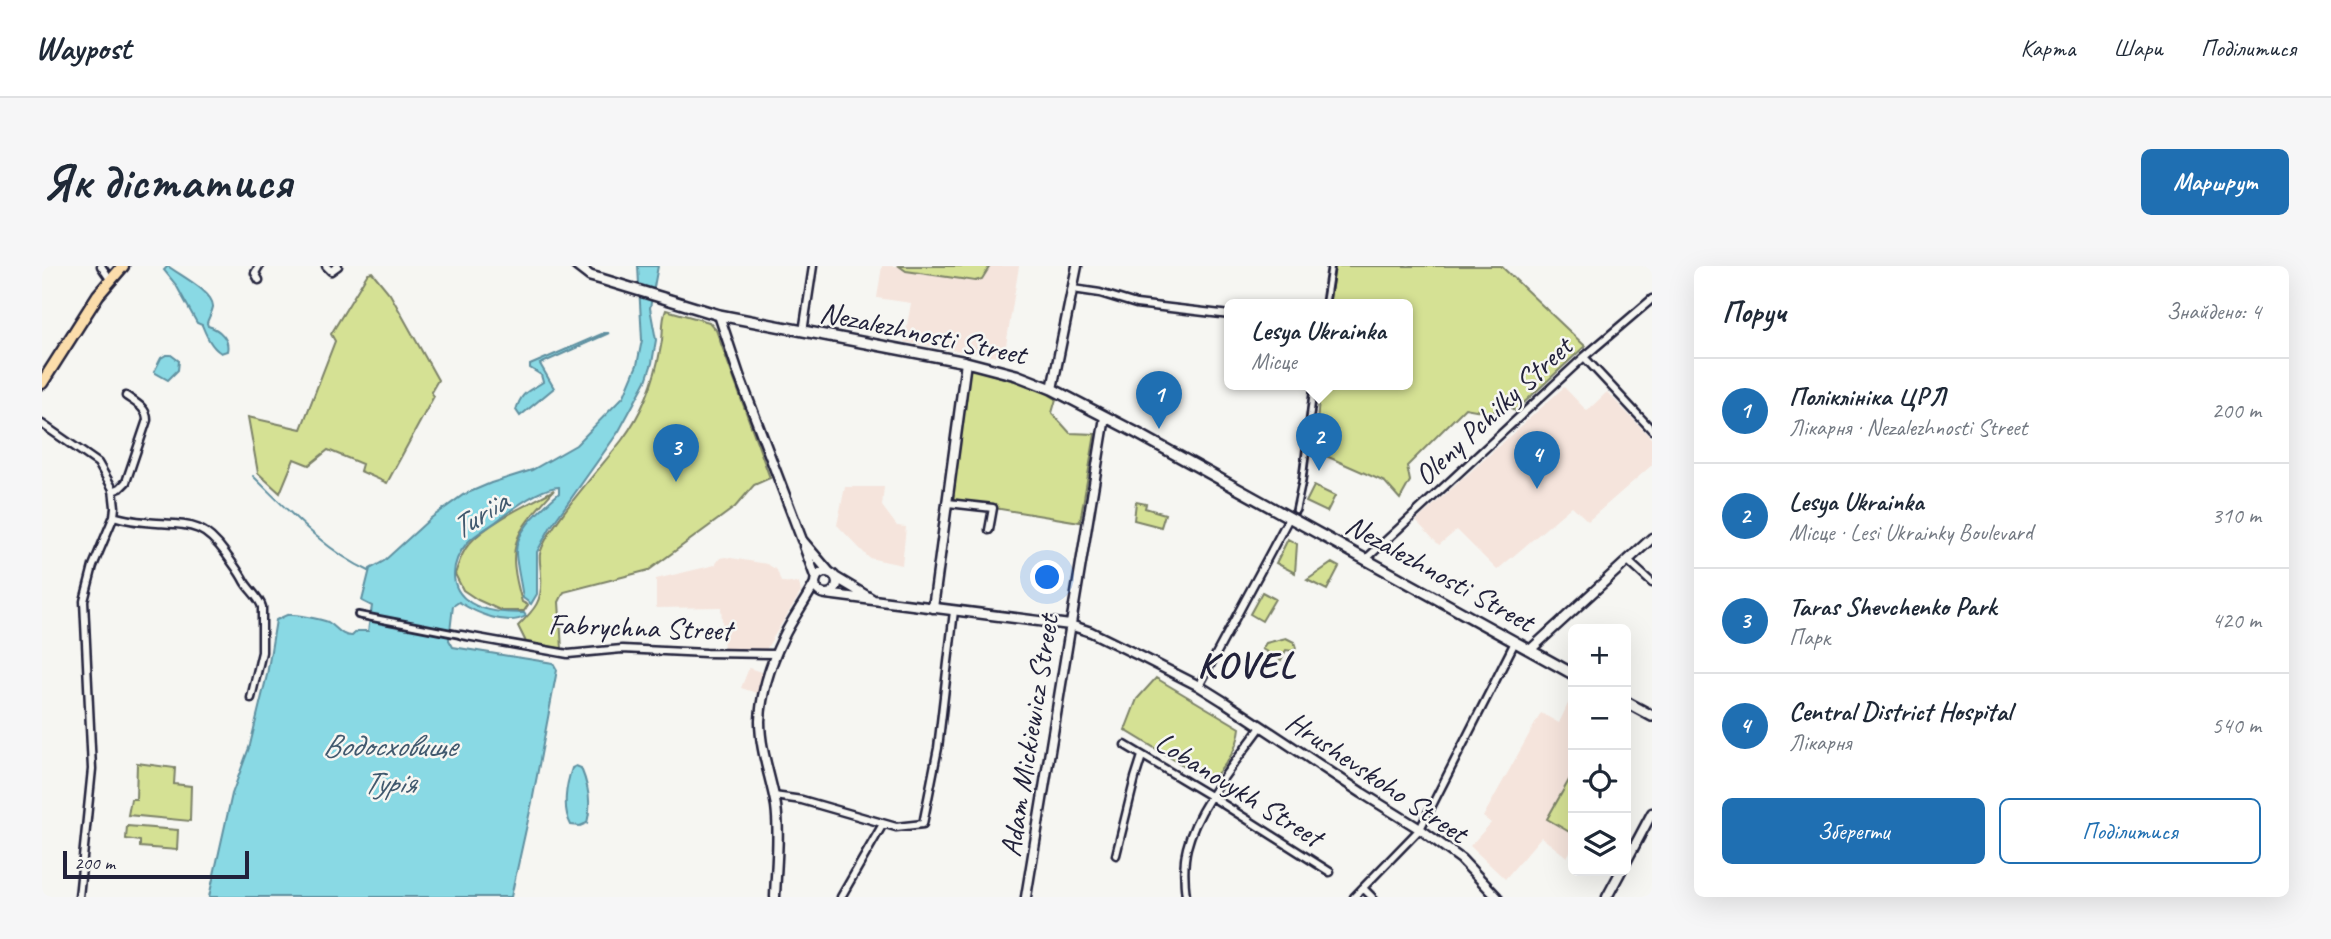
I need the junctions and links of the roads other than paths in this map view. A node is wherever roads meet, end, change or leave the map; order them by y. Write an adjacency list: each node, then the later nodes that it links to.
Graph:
1 (101, 266): 10 (street)
2 (123, 266): 10 (main road)
3 (259, 266): 11 (street)
4 (326, 266): 5 (street)
5 (338, 266)
6 (577, 266): 16 (main road, Nezalezhnosti Street)
7 (813, 266): 17 (street)
8 (1077, 266): 12 (street)
9 (1331, 266): 13 (street)
10 (110, 279): 20 (main road)
11 (259, 281)
12 (1073, 289): 15 (street); 21 (street)
13 (1326, 299)
14 (1652, 299): 18 (street, Oleny Pchilky Street)
15 (1224, 314)
16 (719, 315): 17 (main road, Nezalezhnosti Street); 33 (street)
17 (803, 332): 19 (main road, Nezalezhnosti Street)
18 (1584, 357): 26 (street); 34 (street, Oleny Pchilky Street)
19 (966, 362): 21 (main road, Nezalezhnosti Street); 28 (street)
20 (42, 383)
21 (1052, 389): 24 (main road, Nezalezhnosti Street)
22 (1313, 390): 29 (street)
23 (126, 396): 27 (street)
24 (1105, 416): 29 (main road, Nezalezhnosti Street); 45 (street, Adam Mickiewicz Street)
25 (42, 424): 27 (street)
26 (1652, 429)
27 (113, 491): 30 (street)
28 (948, 503): 31 (street); 42 (street)
29 (1292, 514): 34 (main road, Nezalezhnosti Street); 51 (street)
30 (114, 516): 52 (street); 68 (street)
31 (989, 530)
32 (1652, 538): 35 (street)
33 (802, 540): 36 (street, Hrushevskoho Street); 37 (street)
34 (1366, 559): 47 (main road, Nezalezhnosti Street)
35 (1628, 561): 38 (street); 48 (street)
36 (831, 574): 37 (street); 39 (street); 40 (street, Hrushevskoho Street)
37 (815, 581): 39 (street); 41 (street)
38 (1652, 583)
39 (824, 594): 40 (street); 41 (street)
40 (874, 600): 42 (street, Hrushevskoho Street)
41 (806, 601): 49 (street)
42 (933, 608): 43 (street, Hrushevskoho Street)
43 (954, 611): 45 (street, Hrushevskoho Street); 61 (street)
44 (358, 615): 46 (street)
45 (1070, 625): 51 (street, Hrushevskoho Street); 71 (street, Adam Mickiewicz Street)
46 (461, 635): 49 (street, Fabrychna Street)
47 (1515, 642): 48 (main road, Nezalezhnosti Street); 62 (street)
48 (1530, 650): 50 (main road, Nezalezhnosti Street)
49 (776, 654): 58 (street)
50 (1568, 671)
51 (1199, 686): 55 (street, Hrushevskoho Street)
52 (251, 698)
53 (1631, 705): 54 (main road)
54 (1652, 716)
55 (1261, 727): 59 (street); 62 (street, Hrushevskoho Street)
56 (1125, 745): 57 (street, Lobanovykh Street)
57 (1142, 756): 59 (street, Lobanovykh Street); 64 (street)
58 (774, 796): 61 (street); 69 (street)
59 (1212, 797): 65 (street, Lobanovykh Street); 72 (street)
60 (1652, 813): 63 (street)
61 (883, 824): 70 (street)
62 (1420, 829): 67 (street); 75 (street, Hrushevskoho Street)
63 (1631, 853)
64 (1116, 855)
65 (1330, 872)
66 (1618, 876): 76 (street)
67 (1363, 888): 73 (street); 74 (street)
68 (79, 897)
69 (775, 897)
70 (841, 897)
71 (1026, 897)
72 (1186, 897)
73 (1354, 897)
74 (1372, 897)
75 (1497, 897)
76 (1607, 897)

